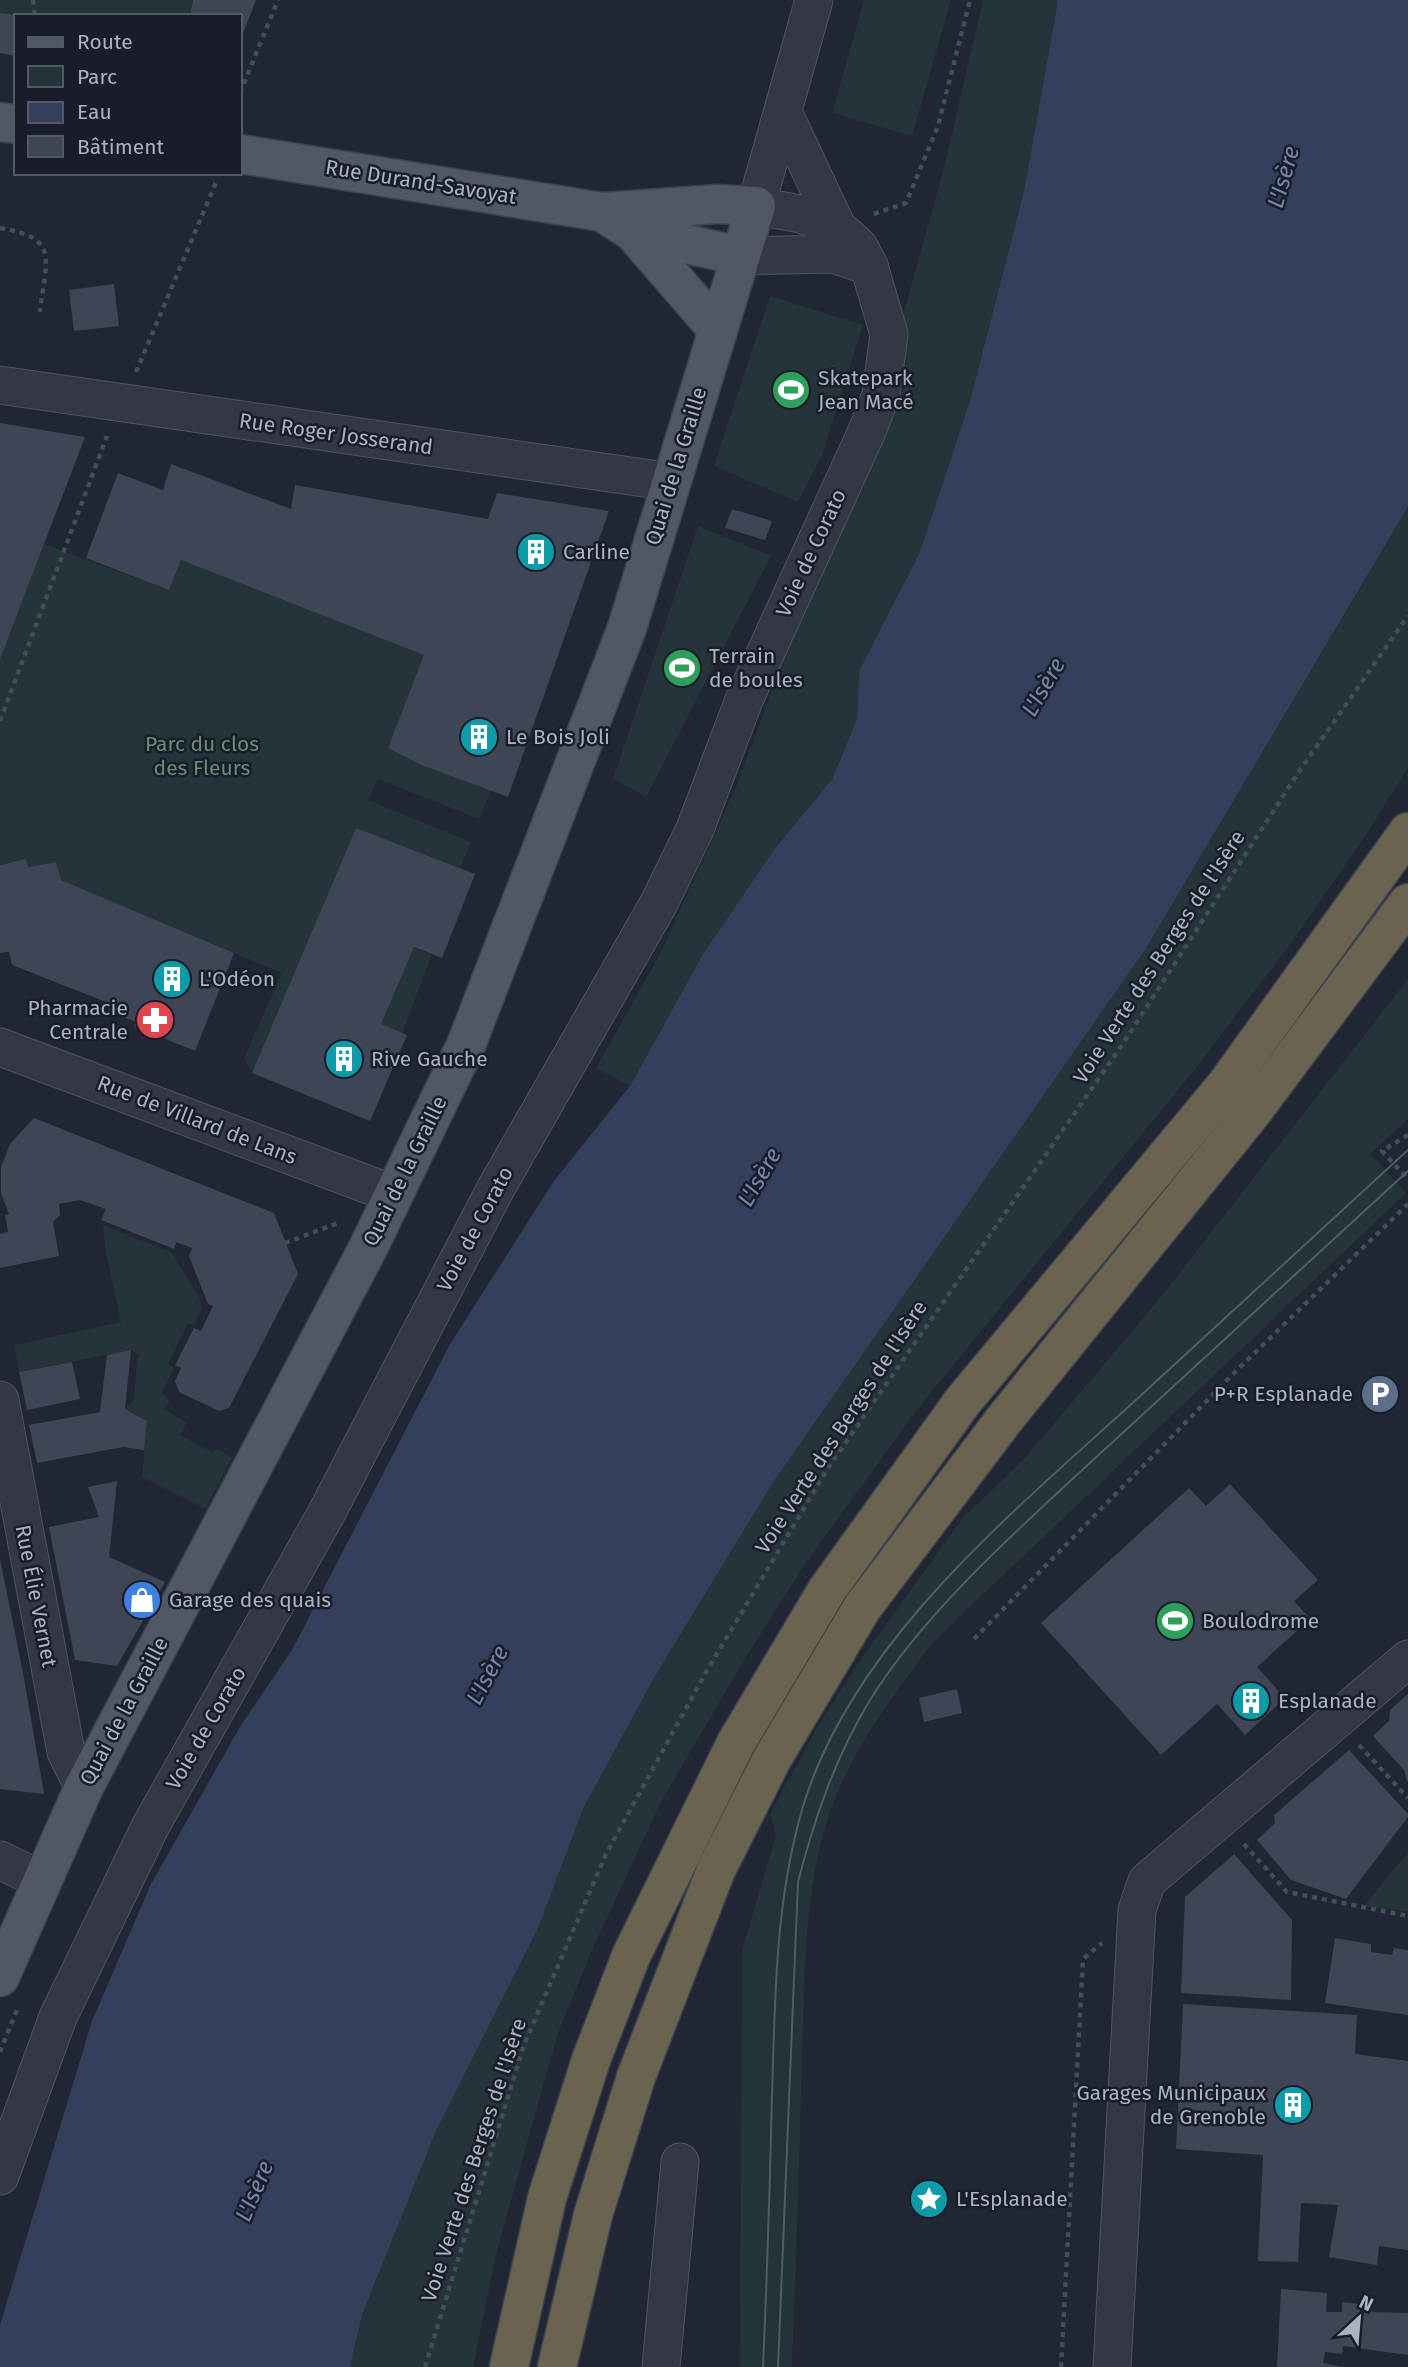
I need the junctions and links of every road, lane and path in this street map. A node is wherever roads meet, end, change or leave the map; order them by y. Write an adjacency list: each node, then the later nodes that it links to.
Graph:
1 (278, 0): 4 (path)
2 (814, 0): 5 (street)
3 (970, 0): 10 (path)
4 (242, 88)
5 (783, 112): 8 (street); 10 (street, Voie de Corato)
6 (242, 169): 9 (main road, Rue Durand-Savoyat)
7 (224, 175): 16 (path)
8 (756, 206): 9 (main road, Rue Durand-Savoyat); 10 (street, Voie de Corato); 12 (main road, Quai de la Graille)
9 (617, 222): 12 (main road); 15 (main road)
10 (837, 227): 13 (street, Voie de Corato)
11 (0, 228): 14 (path)
12 (740, 256): 13 (street); 15 (main road, Quai de la Graille)
13 (869, 266): 44 (street, Voie de Corato)
14 (40, 312)
15 (717, 329): 19 (main road, Quai de la Graille)
16 (133, 381)
17 (0, 385): 19 (street, Rue Roger Josserand)
18 (109, 429): 21 (path)
19 (672, 482): 27 (main road, Quai de la Graille)
20 (1408, 616): 45 (path, Voie Verte des Berges de l'Isère)
21 (0, 721)
22 (1408, 832): 46 (highway)
23 (1408, 903): 47 (highway)
24 (0, 1047): 27 (street, Rue de Villard de Lans)
25 (1408, 1135): 26 (path)
26 (1408, 1179)
27 (393, 1195): 35 (main road, Quai de la Graille)
28 (1408, 1204): 32 (path)
29 (342, 1222): 30 (path)
30 (285, 1242)
31 (0, 1400): 35 (street, Rue Élie Vernet)
32 (974, 1639)
33 (1408, 1659): 34 (street)
34 (1338, 1721): 36 (path); 37 (street)
35 (84, 1787): 39 (main road, Quai de la Graille)
36 (1408, 1798)
37 (1221, 1818): 40 (path); 50 (street)
38 (0, 1860): 39 (street)
39 (41, 1880): 42 (main road, Quai de la Graille)
40 (1408, 1916)
41 (1104, 1941): 49 (path)
42 (0, 1977)
43 (680, 2162): 48 (street)
44 (0, 2176)
45 (425, 2367)
46 (509, 2367)
47 (557, 2367)
48 (661, 2367)
49 (1061, 2367)
50 (1112, 2367)

